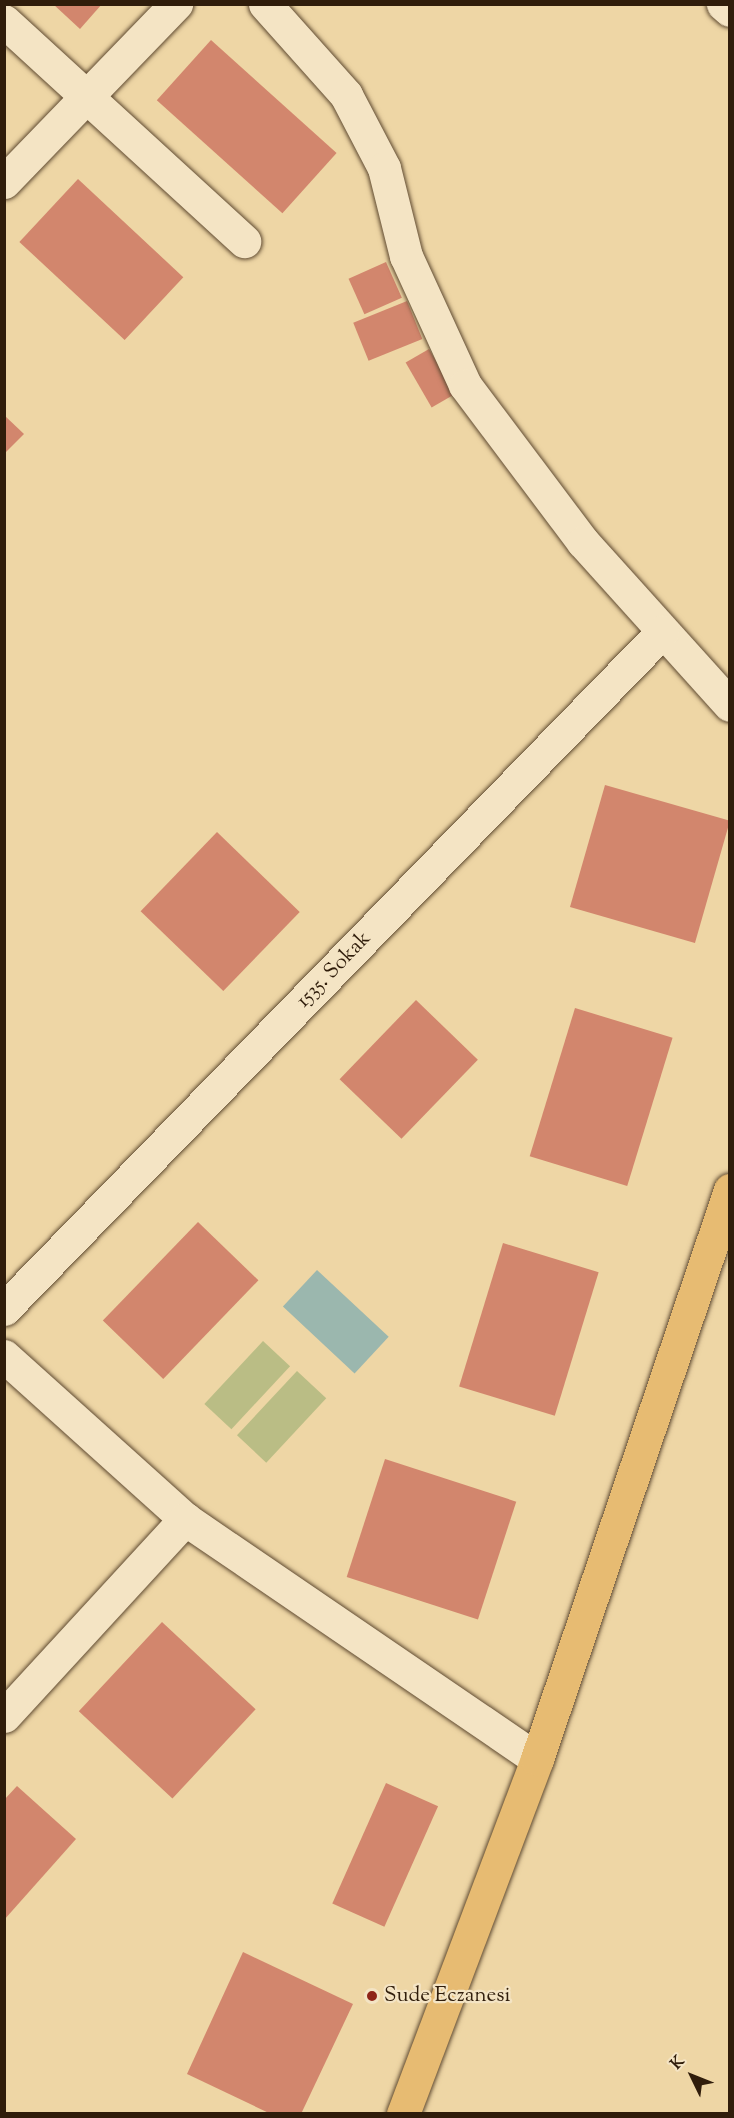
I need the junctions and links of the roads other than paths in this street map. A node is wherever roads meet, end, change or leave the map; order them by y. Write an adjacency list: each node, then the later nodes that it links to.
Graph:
1 (176, 4): 6 (street)
2 (265, 4): 9 (street)
3 (723, 4): 4 (street)
4 (729, 10)
5 (4, 21): 6 (street)
6 (87, 98): 7 (street); 8 (street)
7 (4, 182)
8 (244, 241)
9 (663, 631): 10 (street); 12 (street, 1535. Sokak)
10 (729, 705)
11 (729, 1190): 16 (main road)
12 (4, 1309)
13 (6, 1361): 14 (street)
14 (185, 1519): 15 (street); 16 (street)
15 (4, 1716)
16 (537, 1759): 17 (main road)
17 (403, 2114)

